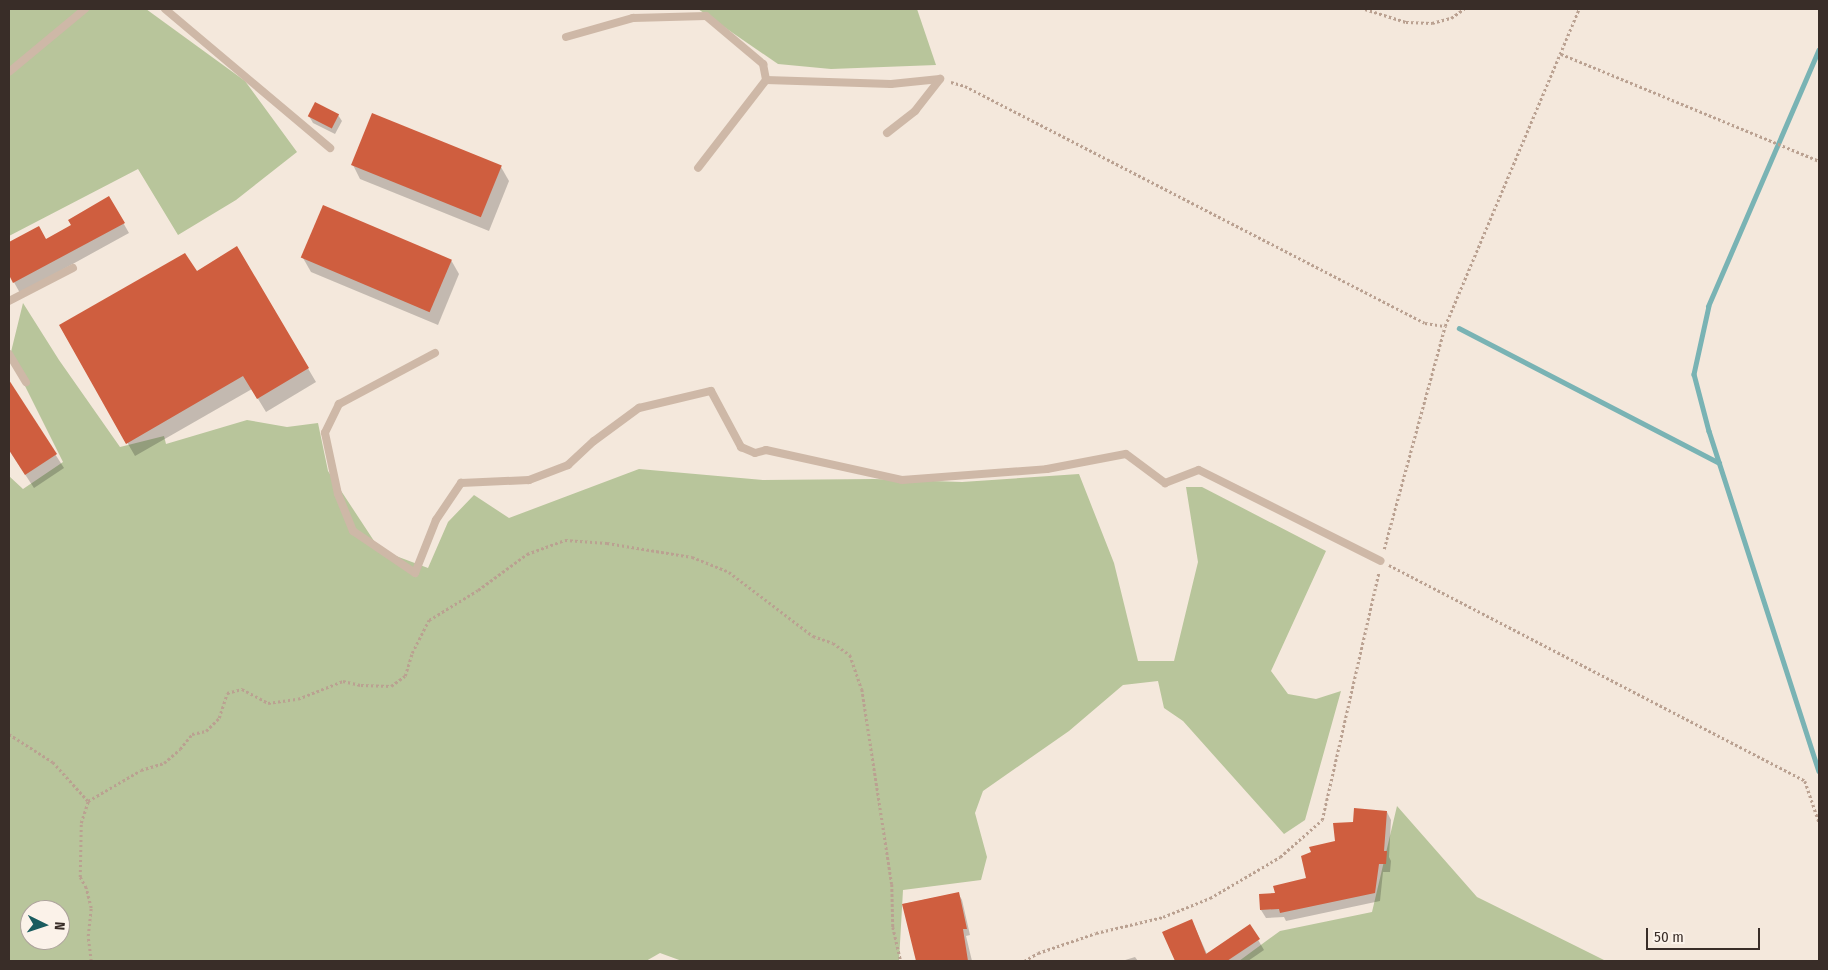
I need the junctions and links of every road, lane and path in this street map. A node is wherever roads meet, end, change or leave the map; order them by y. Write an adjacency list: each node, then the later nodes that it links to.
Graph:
1 (85, 9): 7 (lane)
2 (165, 9): 11 (lane)
3 (1364, 9): 4 (path)
4 (1464, 9)
5 (566, 37): 9 (lane)
6 (1561, 54): 12 (path)
7 (9, 72)
8 (940, 79): 9 (lane); 10 (lane); 16 (path)
9 (766, 80): 13 (lane)
10 (887, 132)
11 (330, 148)
12 (1819, 161)
13 (698, 168)
14 (74, 268): 15 (lane)
15 (9, 301)
16 (1445, 326)
17 (435, 353): 20 (lane)
18 (9, 354): 19 (lane)
19 (26, 382)
20 (1381, 561): 23 (path)
21 (9, 734): 22 (path)
22 (88, 802): 24 (path); 25 (path)
23 (1819, 822)
24 (91, 961)
25 (901, 961)

